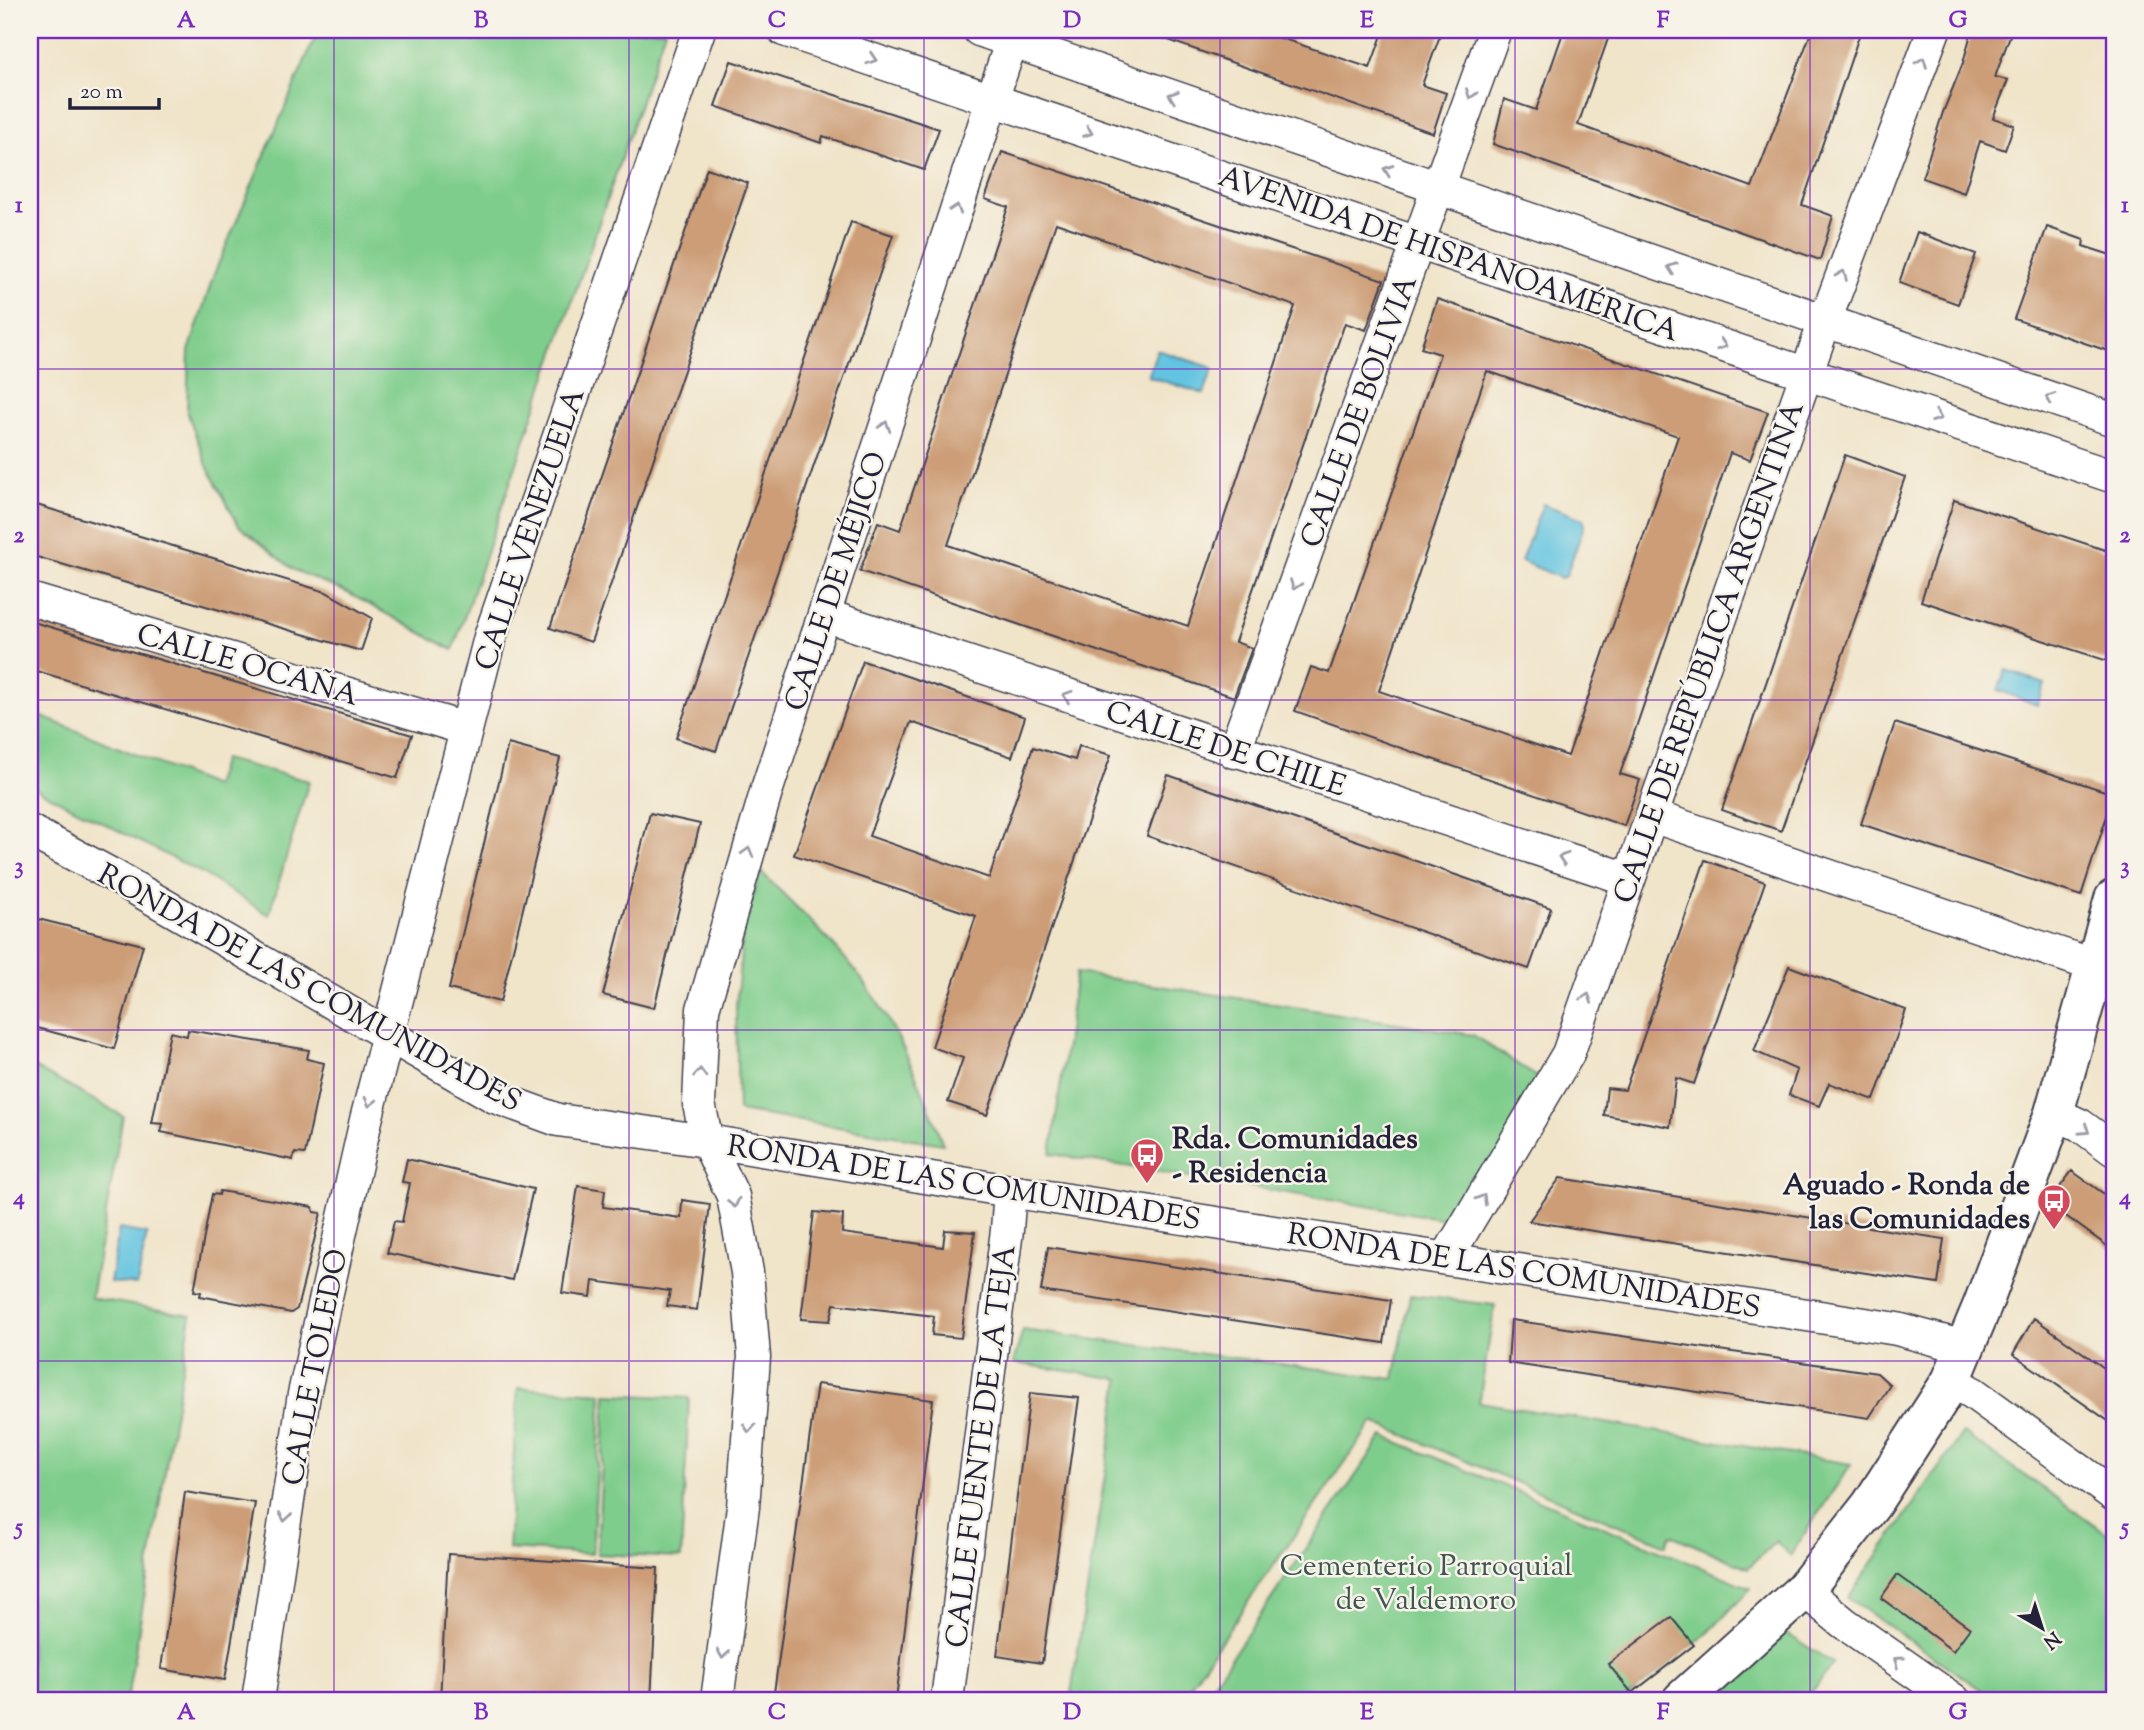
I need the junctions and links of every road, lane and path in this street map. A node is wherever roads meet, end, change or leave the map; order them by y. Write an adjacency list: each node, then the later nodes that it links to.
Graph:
1 (699, 30): 16 (street, CALLE VENEZUELA)
2 (784, 30): 7 (street, AVENIDA DE HISPANOAMÉRICA, one-way to 7)
3 (979, 30): 6 (street, AVENIDA DE HISPANOAMÉRICA)
4 (1494, 30): 8 (street, CALLE DE BOLIVIA, one-way to 8)
5 (1934, 30): 10 (street, CALLE DE REPÚBLICA ARGENTINA, one-way to 5)
6 (1013, 35): 7 (street, CALLE DE MÉJICO); 8 (street, AVENIDA DE HISPANOAMÉRICA, one-way to 6)
7 (992, 99): 9 (street, AVENIDA DE HISPANOAMÉRICA, one-way to 9); 15 (street, CALLE DE MÉJICO, one-way to 7)
8 (1437, 187): 9 (street, CALLE DE BOLIVIA); 10 (street, AVENIDA DE HISPANOAMÉRICA, one-way to 8)
9 (1418, 244): 11 (street, AVENIDA DE HISPANOAMÉRICA, one-way to 11); 17 (street, CALLE DE BOLIVIA, one-way to 17)
10 (1825, 321): 11 (street, CALLE DE REPÚBLICA ARGENTINA); 12 (street, AVENIDA DE HISPANOAMÉRICA, one-way to 10)
11 (1807, 373): 13 (street, AVENIDA DE HISPANOAMÉRICA, one-way to 13); 18 (street, CALLE DE REPÚBLICA ARGENTINA)
12 (2114, 420)
13 (2114, 477)
14 (30, 599): 16 (street, CALLE OCAÑA)
15 (824, 615): 17 (street, CALLE DE CHILE, one-way to 15); 25 (street, CALLE DE MÉJICO, one-way to 15)
16 (466, 729): 23 (street, CALLE VENEZUELA)
17 (1234, 752): 20 (street, CALLE DE CHILE, one-way to 17)
18 (1652, 817): 20 (street, CALLE DE REPÚBLICA ARGENTINA); 22 (street)
19 (30, 831): 23 (street, RONDA DE LAS COMUNIDADES)
20 (1628, 879): 28 (street, CALLE DE REPÚBLICA ARGENTINA, one-way to 20)
21 (2114, 899): 22 (street)
22 (2096, 966): 24 (street)
23 (387, 1036): 25 (street, RONDA DE LAS COMUNIDADES); 32 (street, CALLE TOLEDO, one-way to 32)
24 (2054, 1113): 26 (street, one-way to 26); 29 (street)
25 (706, 1140): 27 (street, RONDA DE LAS COMUNIDADES); 33 (street, CALLE DE MÉJICO, one-way to 33)
26 (2114, 1150)
27 (1010, 1191): 28 (street, RONDA DE LAS COMUNIDADES); 34 (street, CALLE FUENTE DE LA TEJA)
28 (1447, 1257): 29 (street, RONDA DE LAS COMUNIDADES)
29 (1958, 1364): 30 (street, RONDA DE LAS COMUNIDADES); 31 (street)
30 (2114, 1495)
31 (1804, 1590): 35 (street); 36 (street, one-way to 31)
32 (258, 1700)
33 (717, 1700)
34 (947, 1700)
35 (1682, 1700)
36 (1954, 1700)

